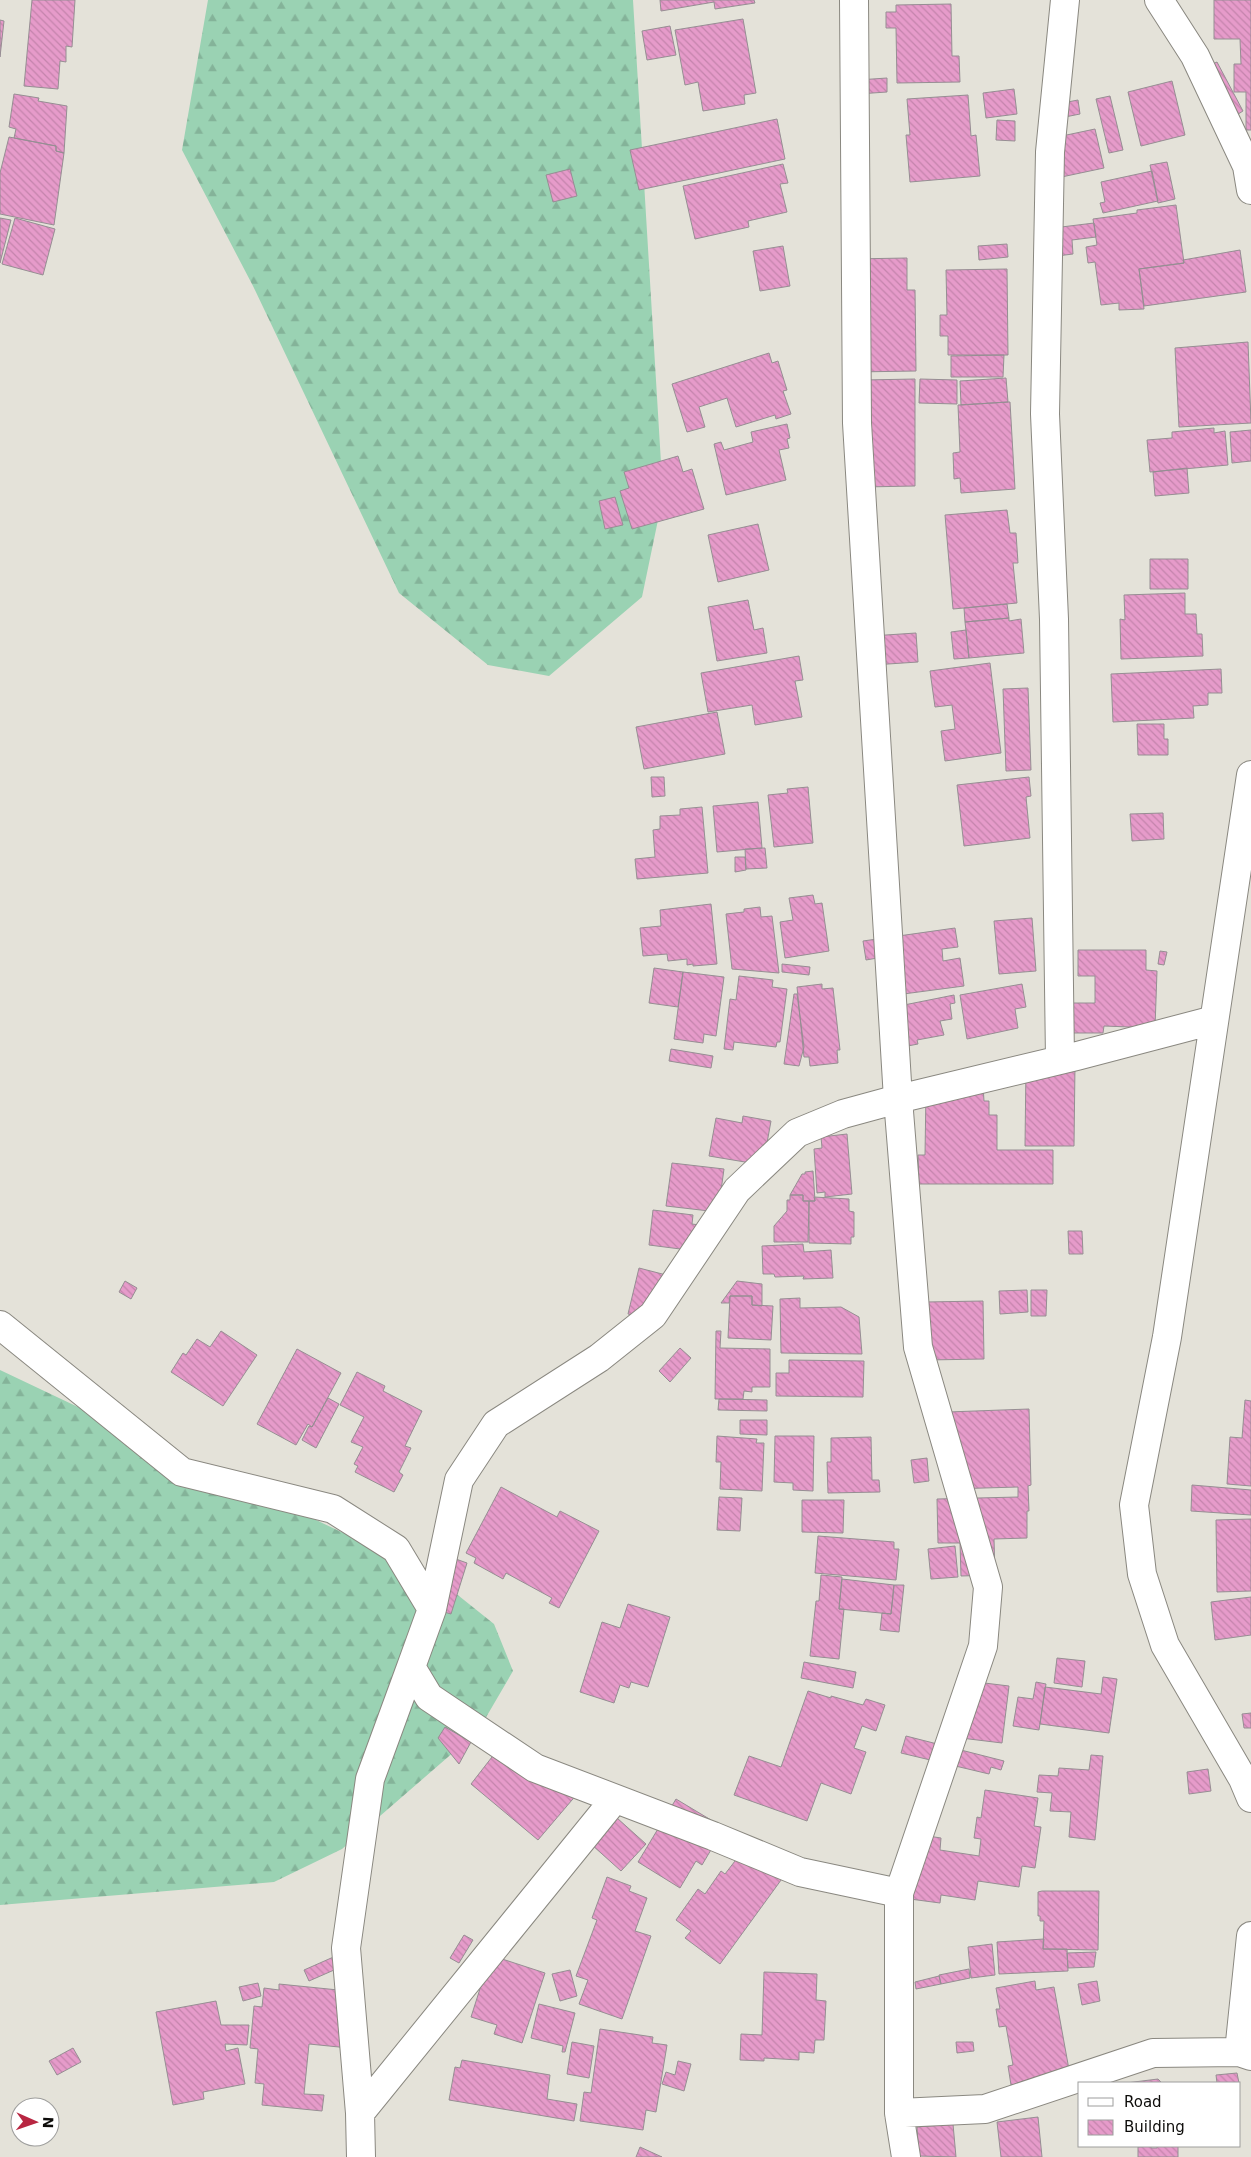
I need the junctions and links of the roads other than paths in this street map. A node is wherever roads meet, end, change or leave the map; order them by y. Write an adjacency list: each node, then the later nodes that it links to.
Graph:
1 (854, 0): 8 (street)
2 (1065, 0): 7 (street)
3 (1159, 0): 4 (street)
4 (1251, 190)
5 (1251, 775): 6 (street)
6 (1214, 1020): 7 (street); 12 (street)
7 (1060, 1059): 8 (street)
8 (898, 1099): 10 (street); 14 (street)
9 (0, 1325): 10 (street)
10 (432, 1609): 11 (street)
11 (411, 1667): 13 (street); 17 (street)
12 (1251, 1798)
13 (614, 1800): 14 (street); 17 (street)
14 (899, 1893): 18 (street)
15 (1251, 1936): 16 (street)
16 (1245, 2054): 18 (street)
17 (360, 2113): 19 (street)
18 (898, 2113): 20 (street)
19 (361, 2157)
20 (906, 2157)

